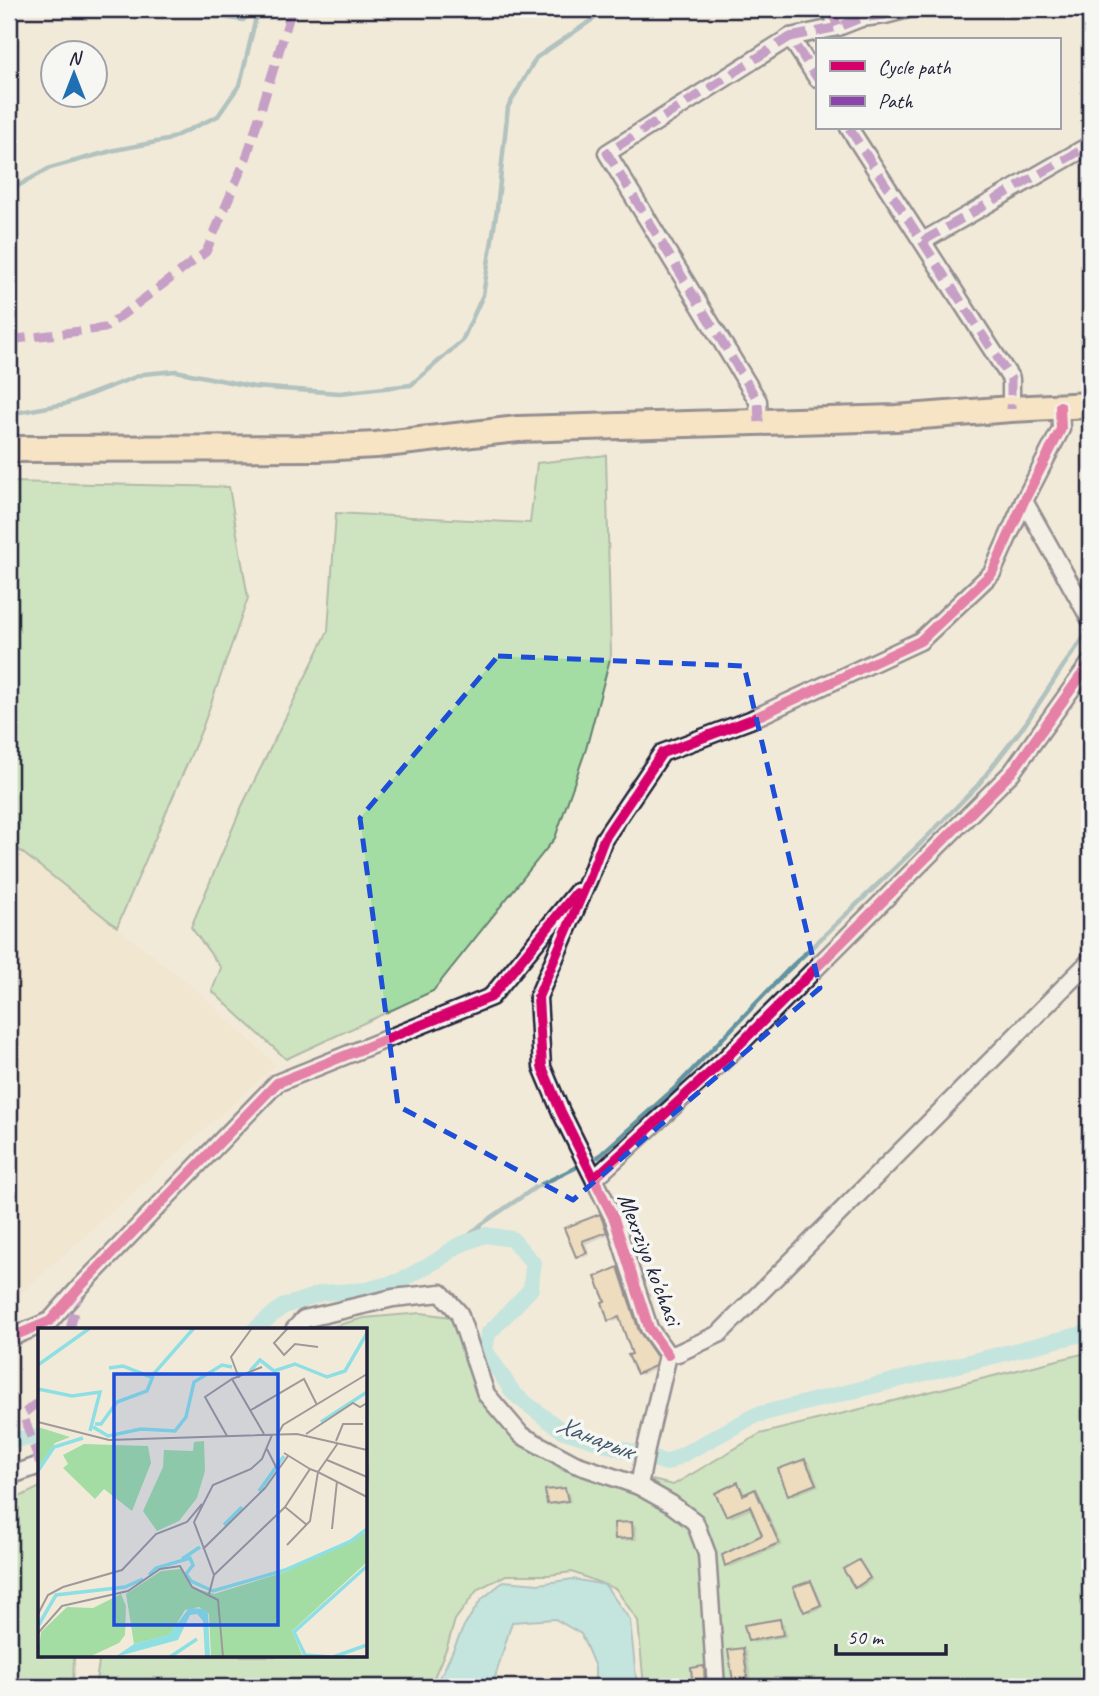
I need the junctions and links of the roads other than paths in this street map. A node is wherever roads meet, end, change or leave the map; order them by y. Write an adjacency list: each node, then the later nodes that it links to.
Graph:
1 (831, 9): 3 (street)
2 (908, 9): 3 (street)
3 (838, 27): 4 (street)
4 (790, 37): 5 (street); 12 (street)
5 (816, 76)
6 (850, 130): 8 (street)
7 (1090, 145): 8 (street)
8 (923, 241): 11 (street)
9 (1090, 405): 10 (main road)
10 (1060, 406): 11 (main road); 14 (street, Mexrziyo ko'chasi)
11 (1011, 409): 12 (main road)
12 (759, 422): 13 (main road)
13 (9, 449)
14 (1024, 501): 15 (street); 17 (street, Mexrziyo ko'chasi)
15 (1089, 617)
16 (1090, 663): 19 (street)
17 (590, 876): 19 (street, Mexrziyo ko'chasi); 21 (street)
18 (1090, 961): 22 (street)
19 (595, 1178): 22 (street, Mexrziyo ko'chasi)
20 (296, 1328): 25 (street)
21 (9, 1338)
22 (668, 1355): 25 (street)
23 (38, 1466): 24 (street)
24 (9, 1476)
25 (639, 1486): 26 (street)
26 (716, 1687)

